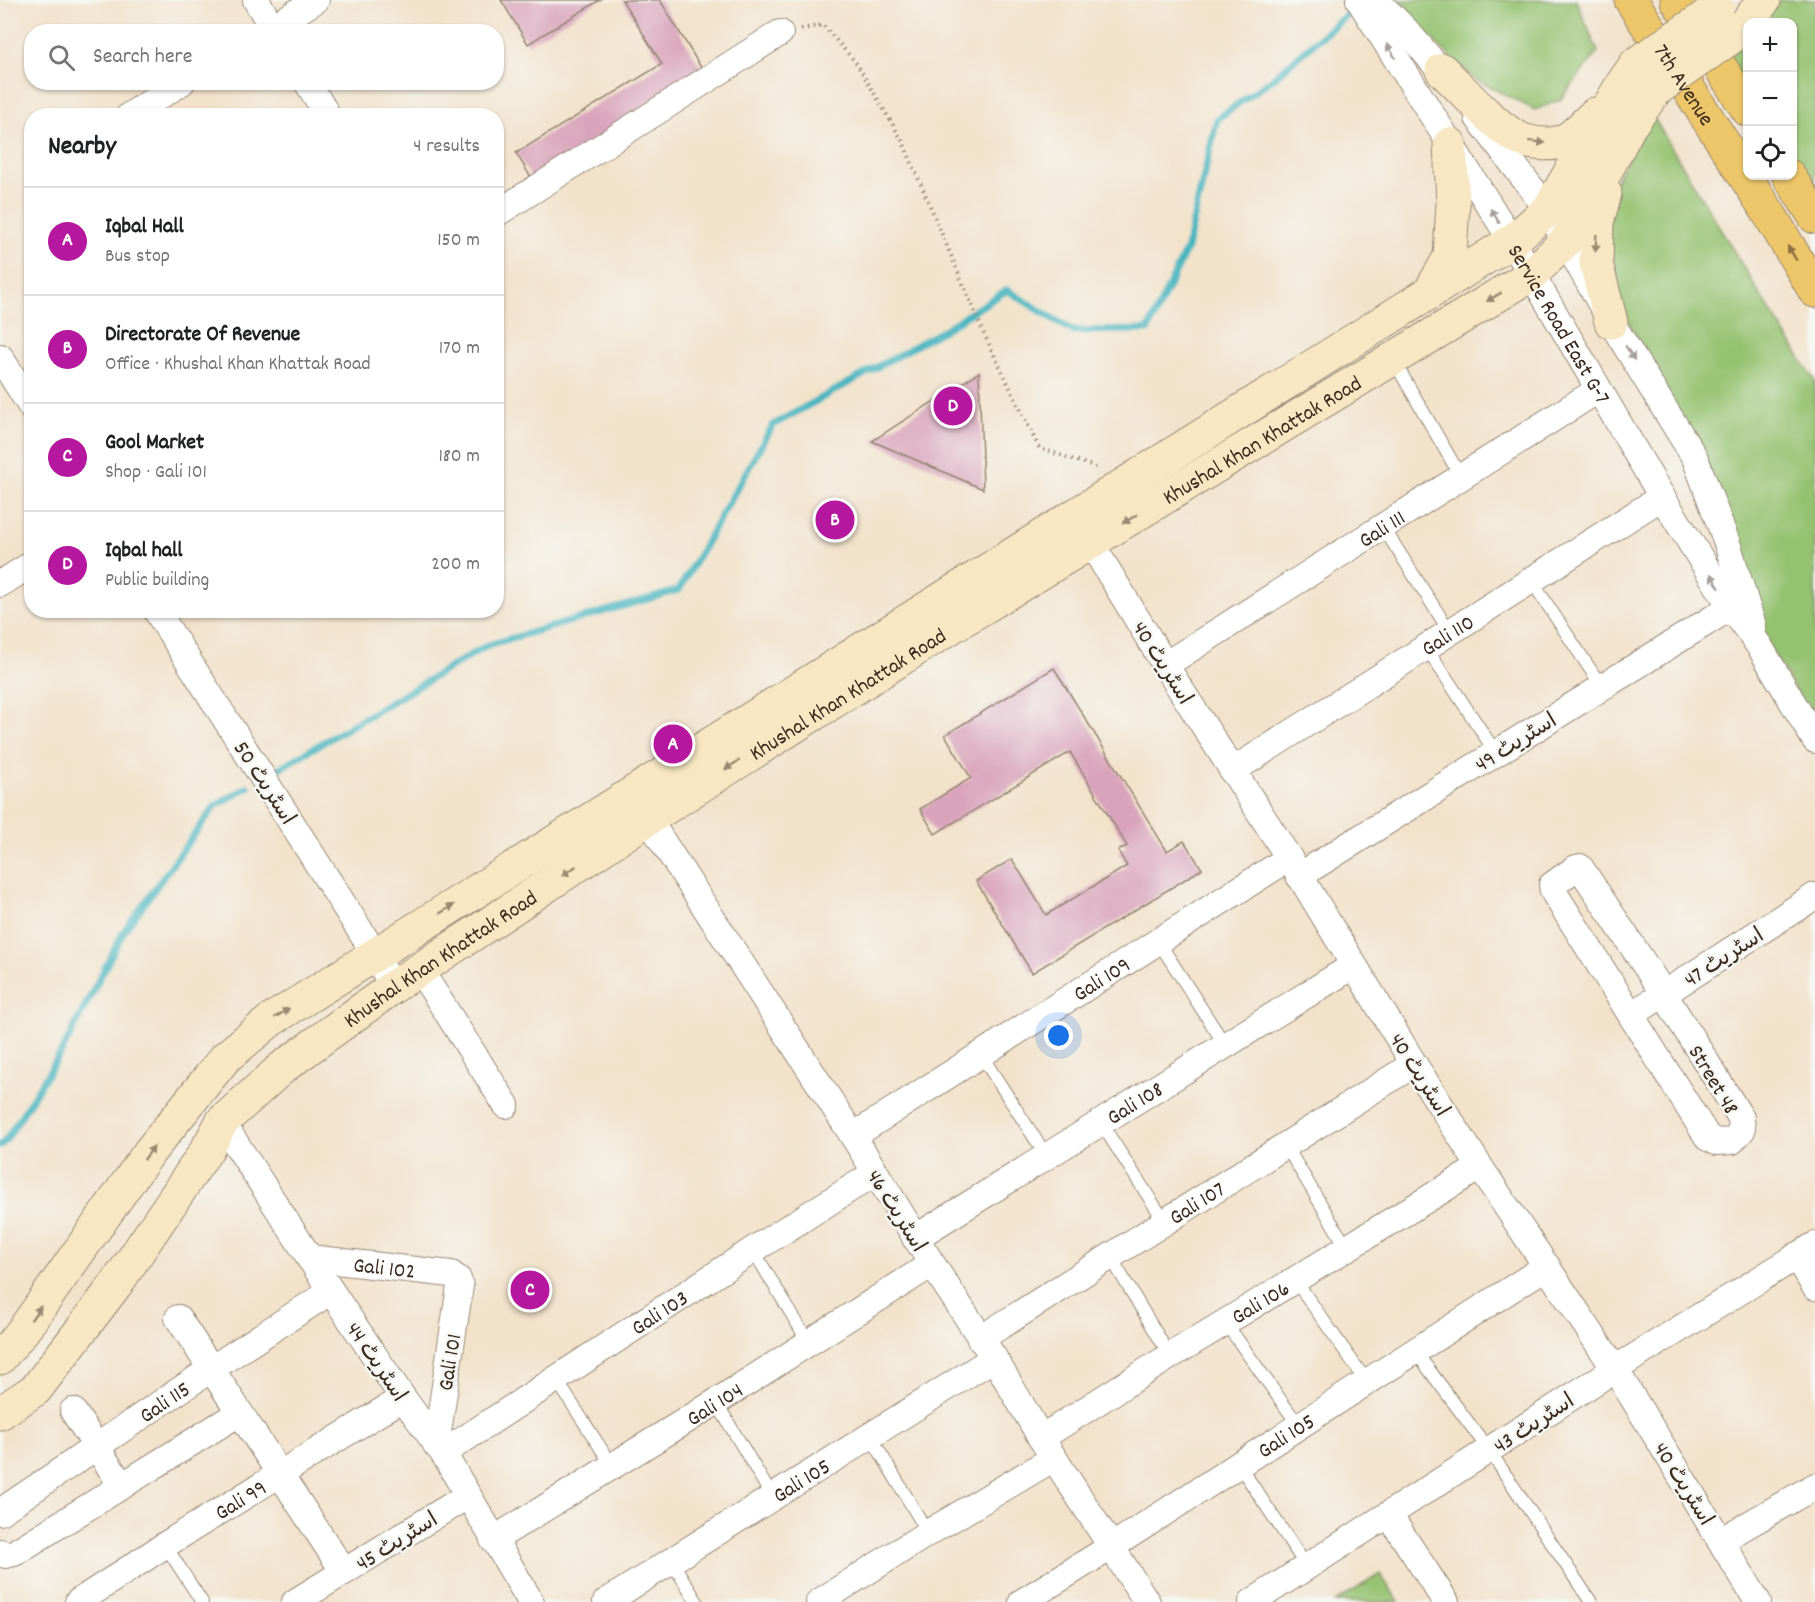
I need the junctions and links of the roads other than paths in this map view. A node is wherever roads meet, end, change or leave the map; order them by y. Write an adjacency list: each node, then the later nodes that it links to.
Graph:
1 (256, 0): 9 (street)
2 (316, 0): 10 (street)
3 (1359, 0): 20 (street, Service Road East G-7, one-way to 3)
4 (1376, 0): 12 (street, Service Road East G-7)
5 (1631, 0): 28 (main road, 7th Avenue, one-way to 5)
6 (1677, 0): 16 (main road)
7 (1764, 0): 8 (street)
8 (1726, 14): 13 (street, Khushal Khan Khattak Road, bridge); 19 (street, Khushal Khan Khattak Road, bridge)
9 (268, 24)
10 (280, 24)
11 (780, 33): 22 (street)
12 (1442, 70): 13 (street, one-way to 13); 23 (street, Service Road East G-7)
13 (1629, 74): 23 (street, Khushal Khan Khattak Road)
14 (170, 90): 17 (street)
15 (312, 90): 18 (street)
16 (1743, 102)
17 (141, 108)
18 (323, 108)
19 (1629, 127): 26 (street, Khushal Khan Khattak Road); 30 (street, one-way to 30)
20 (1450, 144): 25 (street, Service Road East G-7, one-way to 20); 29 (street)
21 (1793, 180): 24 (main road)
22 (504, 209)
23 (1548, 210): 25 (street, Khushal Khan Khattak Road); 26 (street, Service Road East G-7)
24 (1815, 217)
25 (1512, 241): 27 (street, Service Road East G-7); 29 (street, Khushal Khan Khattak Road)
26 (1565, 242): 27 (street, Khushal Khan Khattak Road); 30 (street, Service Road East G-7)
27 (1531, 275): 32 (street, Khushal Khan Khattak Road, one-way to 32); 33 (street, Service Road East G-7)
28 (1815, 291)
29 (1429, 293): 43 (street, Khushal Khan Khattak Road)
30 (1611, 322): 46 (street, Service Road East G-7, one-way to 46)
31 (0, 357): 34 (street)
32 (1393, 359): 35 (lane); 38 (street, Khushal Khan Khattak Road, one-way to 38)
33 (1598, 390): 35 (street, Gali 111); 36 (street, Service Road East G-7)
34 (24, 395)
35 (1461, 477): 37 (street, Gali 111)
36 (1662, 497): 40 (street, Gali 110); 42 (street, Service Road East G-7, one-way to 36)
37 (1383, 526): 45 (lane); 48 (street, Gali 111)
38 (1091, 543): 43 (street, Khushal Khan Khattak Road); 48 (street, اسٹریٹ 40)
39 (24, 569): 41 (street)
40 (1531, 580): 45 (street, Gali 110); 49 (lane)
41 (0, 584)
42 (1731, 607): 46 (street, Service Road East G-7); 49 (street, اسٹریٹ 49)
43 (945, 614): 53 (street, Khushal Khan Khattak Road, one-way to 53); 57 (street, Khushal Khan Khattak Road, one-way to 43)
44 (161, 618): 57 (street, اسٹریٹ 50)
45 (1450, 632): 47 (street, Gali 110)
46 (1760, 646): 50 (street, Service Road East G-7)
47 (1426, 647): 51 (lane); 52 (street, Gali 110)
48 (1164, 665): 52 (street, اسٹریٹ 40)
49 (1602, 687): 51 (street, اسٹریٹ 49)
50 (1815, 740)
51 (1496, 753): 54 (street, اسٹریٹ 49)
52 (1232, 771): 54 (street, اسٹریٹ 40)
53 (648, 819): 59 (street, Khushal Khan Khattak Road, one-way to 59); 69 (street, اسٹریٹ 46)
54 (1294, 867): 56 (street, Gali 109); 58 (street, اسٹریٹ 40)
55 (1815, 896): 61 (street, اسٹریٹ 47)
56 (1158, 941): 63 (lane); 64 (street, Gali 109)
57 (375, 954): 60 (street, اسٹریٹ 50); 93 (street, Khushal Khan Khattak Road, one-way to 57)
58 (1353, 966): 63 (street, Gali 108); 65 (street, اسٹریٹ 40)
59 (420, 970): 60 (street, Khushal Khan Khattak Road); 66 (street)
60 (393, 987): 67 (street, Khushal Khan Khattak Road)
61 (1664, 994): 62 (street, اسٹریٹ 47); 62 (street, Street 48); 62 (street, Street 48)
62 (1631, 1015)
63 (1225, 1045): 68 (street, Gali 108)
64 (981, 1055): 69 (street, Gali 109); 71 (lane)
65 (1414, 1064): 70 (street, Gali 107); 72 (street, اسٹریٹ 40)
66 (506, 1105)
67 (222, 1122): 80 (street, اسٹریٹ 44); 101 (street, Khushal Khan Khattak Road)
68 (1101, 1123): 71 (street, Gali 108); 74 (lane)
69 (853, 1136): 73 (street, اسٹریٹ 46)
70 (1286, 1146): 74 (street, Gali 107); 76 (lane)
71 (1047, 1157): 75 (street, Gali 108)
72 (1480, 1167): 76 (street, Gali 106); 82 (street, اسٹریٹ 40)
73 (875, 1173): 75 (street, اسٹریٹ 46); 77 (street, Gali 103)
74 (1165, 1222): 79 (street, Gali 107)
75 (915, 1238): 81 (street, اسٹریٹ 46)
76 (1347, 1248): 84 (street, Gali 106)
77 (753, 1250): 89 (lane); 96 (street, Gali 103)
78 (1806, 1250): 85 (street); 95 (street, اسٹریٹ 43)
79 (1110, 1256): 90 (street, Gali 107); 92 (lane)
80 (309, 1258): 83 (street, Gali 102); 86 (street, اسٹریٹ 44)
81 (932, 1264): 89 (street, Gali 104); 90 (street, اسٹریٹ 46)
82 (1547, 1266): 91 (street, Gali 105); 95 (street, اسٹریٹ 40)
83 (458, 1279): 107 (street, Gali 101)
84 (1295, 1280): 88 (street, Gali 106); 97 (lane)
85 (1815, 1287)
86 (331, 1291): 94 (street, Gali 115); 98 (street, اسٹریٹ 44)
87 (178, 1318): 94 (street)
88 (1225, 1322): 92 (street, Gali 106); 103 (lane)
89 (809, 1343): 99 (street, Gali 104)
90 (987, 1349): 104 (street, Gali 105); 106 (street, اسٹریٹ 46)
91 (1415, 1351): 97 (street, Gali 105); 108 (lane)
92 (1170, 1356): 106 (street, Gali 106)
93 (0, 1358)
94 (211, 1369): 102 (street); 105 (street, Gali 115)
95 (1615, 1370): 108 (street, اسٹریٹ 43); 120 (street, اسٹریٹ 40)
96 (556, 1379): 107 (street, Gali 103); 110 (lane)
97 (1367, 1382): 103 (street, Gali 105)
98 (403, 1398): 107 (street, اسٹریٹ 44); 111 (street, Gali 99)
99 (716, 1402): 110 (street, Gali 104); 115 (lane)
100 (73, 1411): 105 (street)
101 (0, 1413)
102 (239, 1413): 111 (street); 112 (street)
103 (1299, 1426): 109 (street, Gali 105)
104 (871, 1437): 115 (street, Gali 105); 118 (lane)
105 (97, 1447): 112 (street); 116 (street, Gali 115)
106 (1047, 1448): 118 (street, Gali 106); 122 (street, اسٹریٹ 46)
107 (440, 1449): 114 (street, اسٹریٹ 44)
108 (1490, 1450): 117 (street, اسٹریٹ 43); 138 (lane)
109 (1239, 1465): 122 (street, Gali 105); 125 (lane)
110 (613, 1467): 119 (street, Gali 104)
111 (280, 1475): 121 (street, Gali 99); 126 (street)
112 (122, 1486): 123 (street)
113 (1815, 1486): 120 (street)
114 (467, 1496): 119 (street, اسٹریٹ 44); 126 (street, اسٹریٹ 45)
115 (773, 1498): 124 (street, Gali 105)
116 (0, 1512)
117 (1389, 1515): 125 (street, اسٹریٹ 43); 137 (street)
118 (928, 1533): 127 (street, Gali 106)
119 (493, 1540): 131 (street, اسٹریٹ 44)
120 (1720, 1541): 139 (street, اسٹریٹ 40)
121 (165, 1545): 128 (street, Gali 99); 129 (lane)
122 (1110, 1547): 134 (street, Gali 105); 135 (street, اسٹریٹ 46)
123 (0, 1552)
124 (672, 1562): 132 (street, Gali 105); 133 (lane)
125 (1307, 1567): 136 (street, اسٹریٹ 43)
126 (344, 1572): 130 (street, اسٹریٹ 45)
127 (828, 1600)
128 (78, 1602)
129 (202, 1602)
130 (295, 1602)
131 (531, 1602)
132 (606, 1602)
133 (697, 1602)
134 (1022, 1602)
135 (1147, 1602)
136 (1252, 1602)
137 (1446, 1602)
138 (1591, 1602)
139 (1758, 1602)

